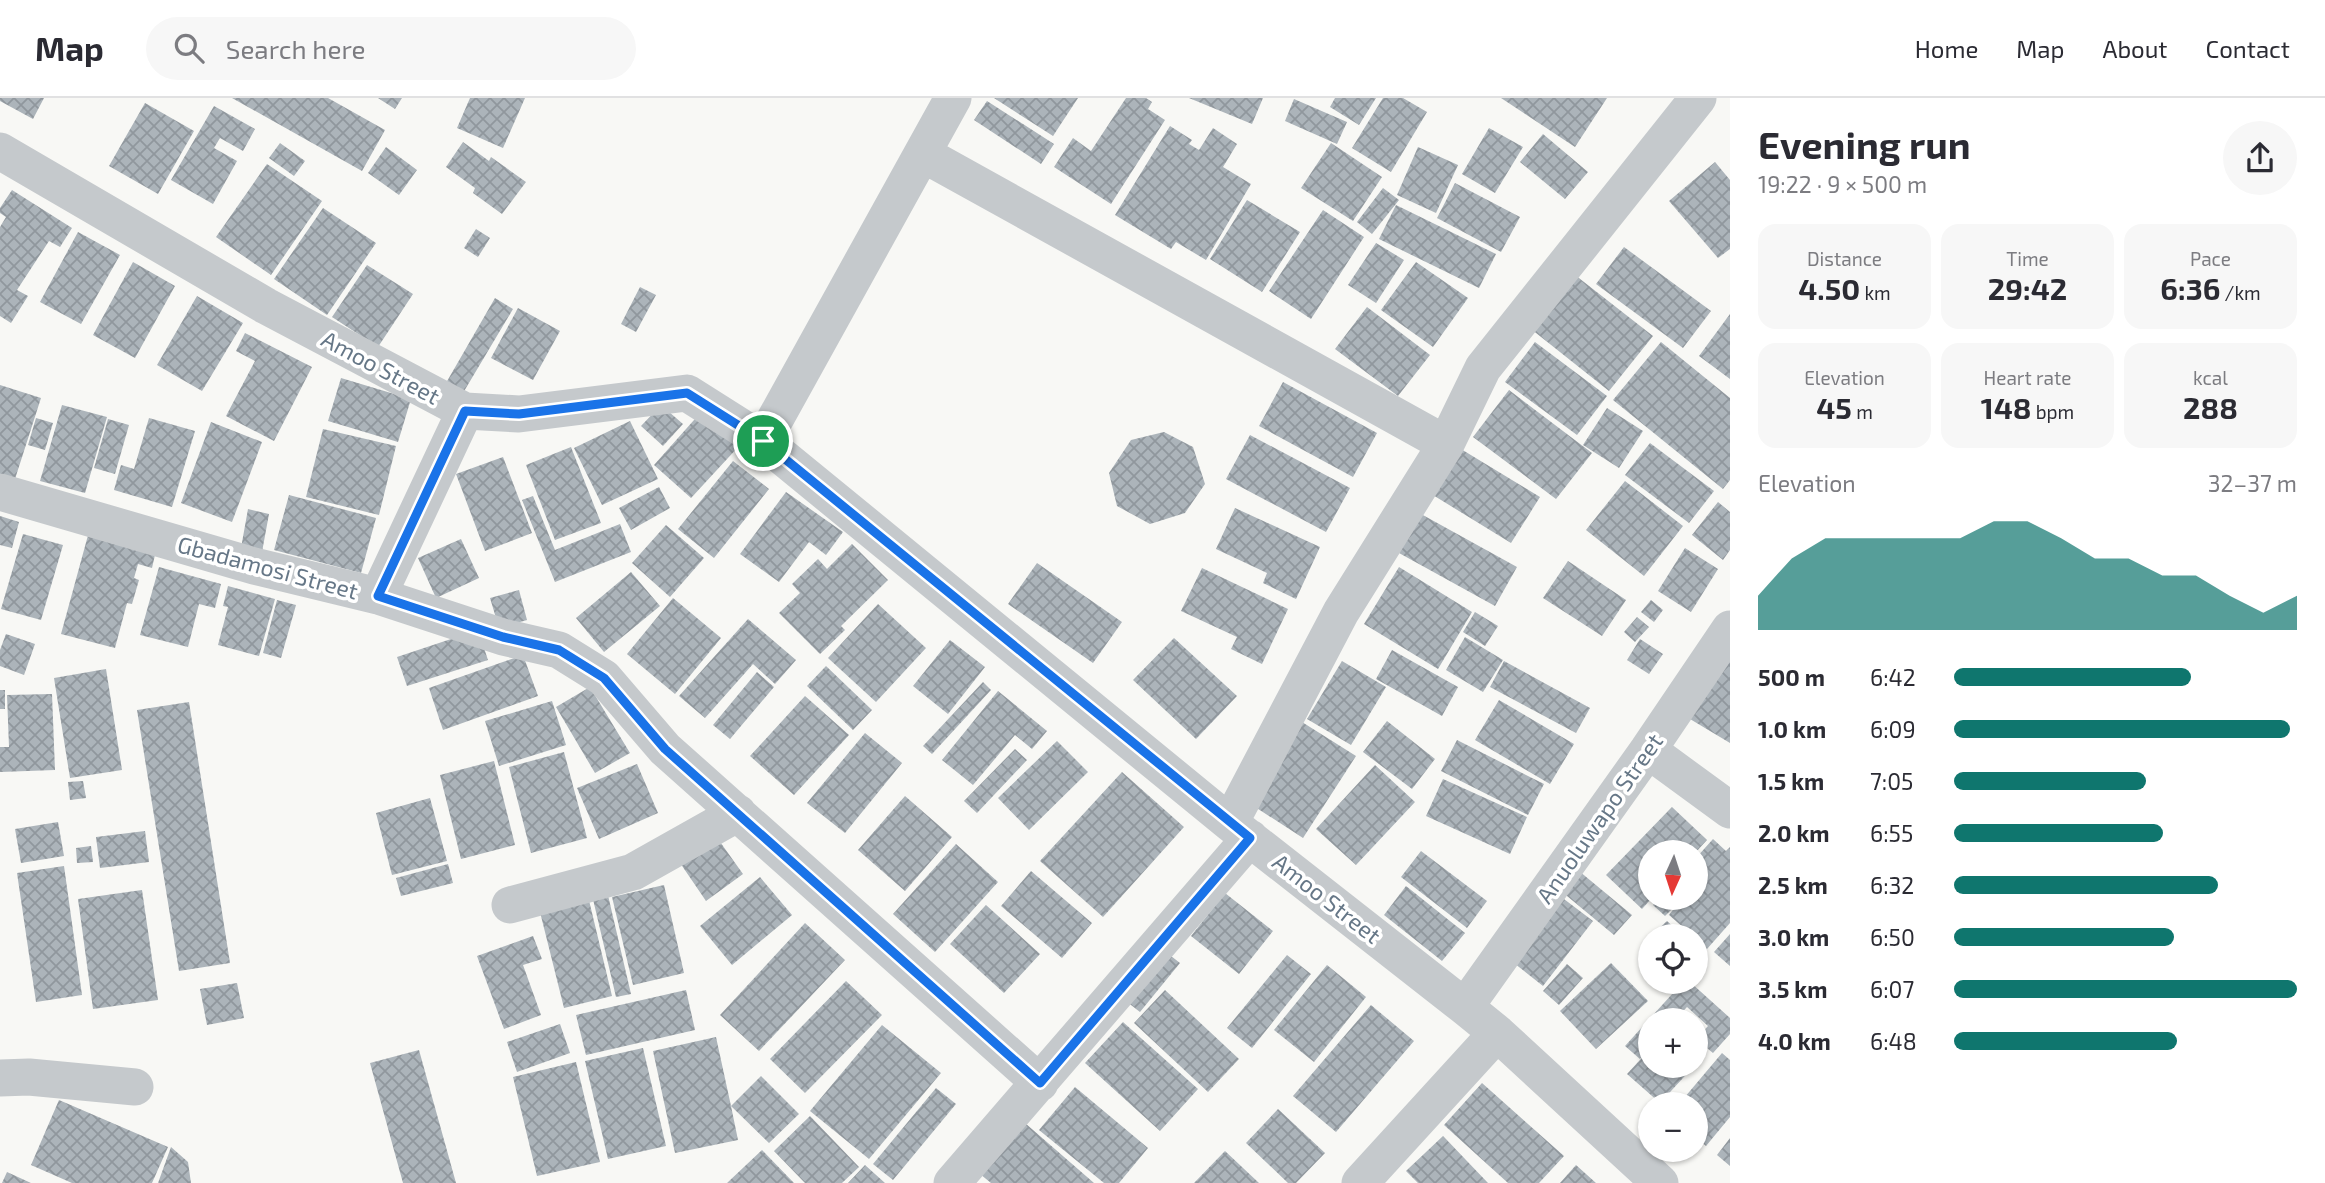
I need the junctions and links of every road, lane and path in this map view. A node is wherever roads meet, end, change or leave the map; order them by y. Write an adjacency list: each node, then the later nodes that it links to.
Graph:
1 (953, 98): 4 (street)
2 (1698, 98): 7 (street)
3 (0, 151): 5 (street, Amoo Street)
4 (923, 154): 6 (street); 7 (street)
5 (465, 411): 6 (street, Amoo Street); 9 (street)
6 (763, 441): 14 (street, Amoo Street)
7 (1446, 444): 14 (street)
8 (0, 492): 9 (street, Gbadamosi Street)
9 (378, 596): 13 (street, Gbadamosi Street)
10 (1730, 629): 11 (street, Anuoluwapo Street)
11 (1648, 750): 12 (street); 16 (street, Anuoluwapo Street)
12 (1730, 810)
13 (738, 813): 15 (street); 19 (street, Gbadamosi Street)
14 (1240, 831): 16 (street, Amoo Street); 19 (street)
15 (510, 905)
16 (1465, 1007): 17 (street, Amoo Street)
17 (1497, 1033): 22 (street); 23 (street, Amoo Street)
18 (0, 1078): 20 (street)
19 (1040, 1083): 21 (street)
20 (135, 1087)
21 (952, 1183)
22 (1360, 1183)
23 (1660, 1183)

